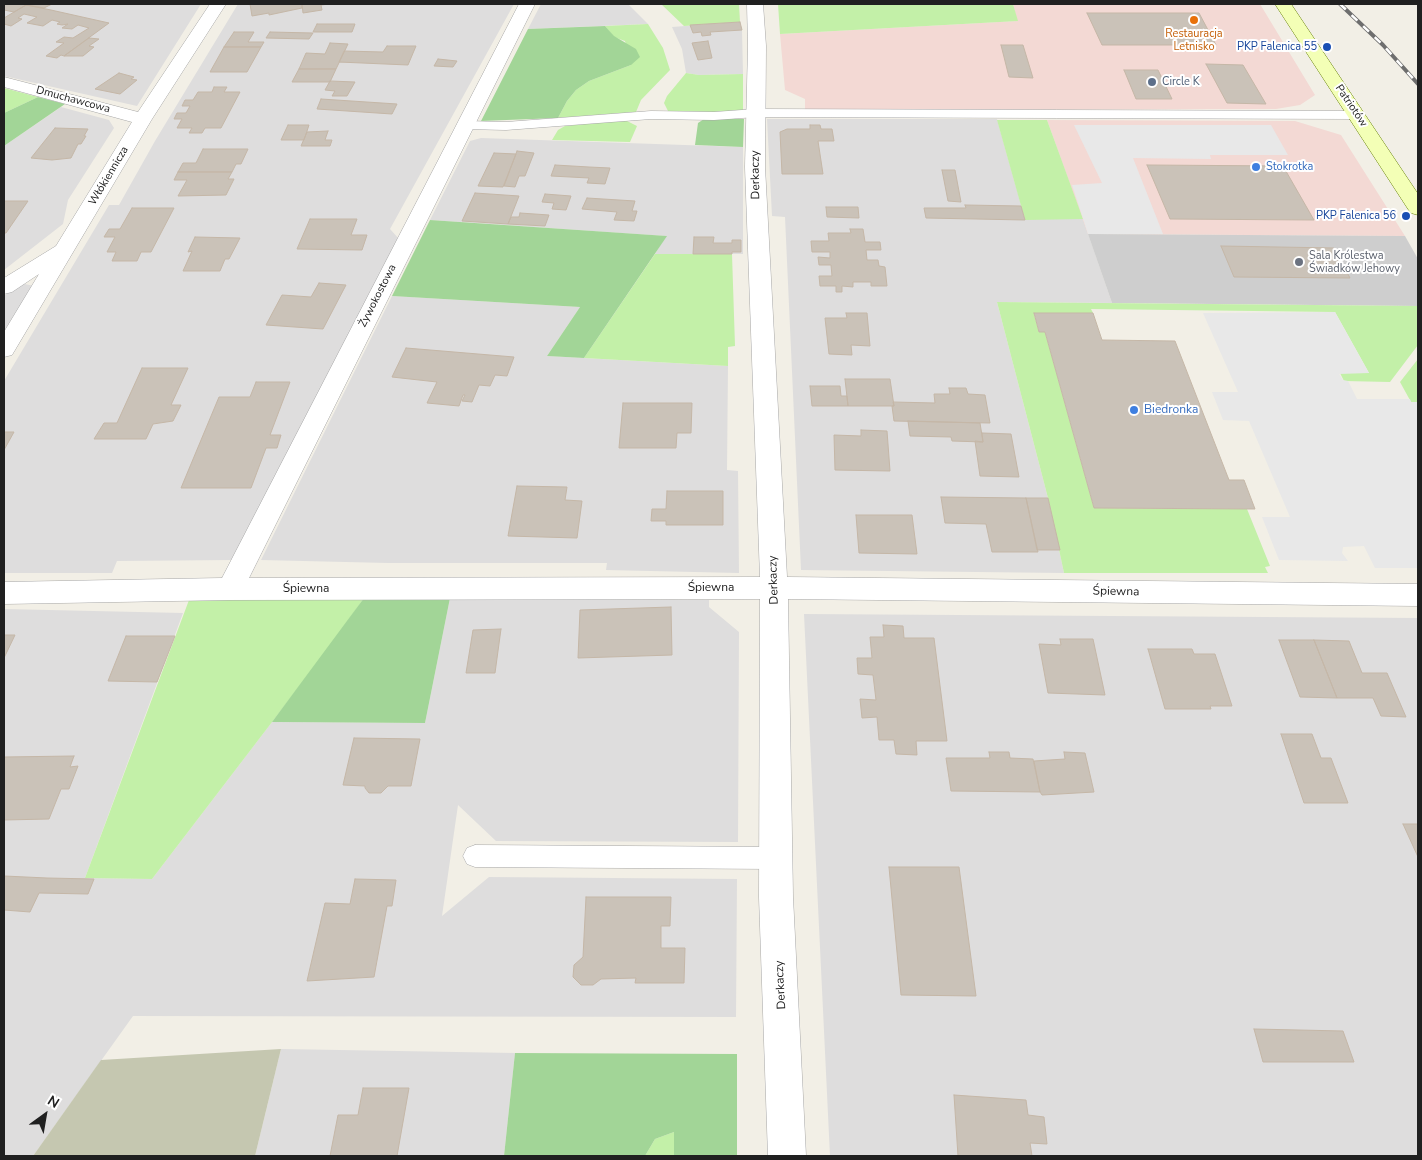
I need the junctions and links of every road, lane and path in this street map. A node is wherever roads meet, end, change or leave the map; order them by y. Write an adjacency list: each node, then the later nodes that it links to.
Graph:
1 (218, 4): 8 (street, Włókiennicza)
2 (527, 4): 9 (street, Żywokostowa)
3 (755, 4): 6 (street, Derkaczy)
4 (1283, 4): 7 (main road, Patriotów)
5 (4, 82): 8 (street, Dmuchawcowa)
6 (756, 113): 7 (lane); 9 (lane); 14 (street, Derkaczy)
7 (1358, 115): 10 (main road, Patriotów)
8 (143, 119): 11 (street, Włókiennicza)
9 (465, 125): 15 (street, Żywokostowa)
10 (1418, 209)
11 (66, 247): 12 (street); 13 (street, Włókiennicza)
12 (4, 287)
13 (4, 350)
14 (774, 588): 15 (street, Śpiewna); 17 (street, Śpiewna); 19 (street, Derkaczy)
15 (230, 589): 16 (street, Śpiewna)
16 (4, 593)
17 (1418, 595)
18 (475, 856): 19 (lane)
19 (776, 858): 20 (street, Derkaczy)
20 (787, 1156)

